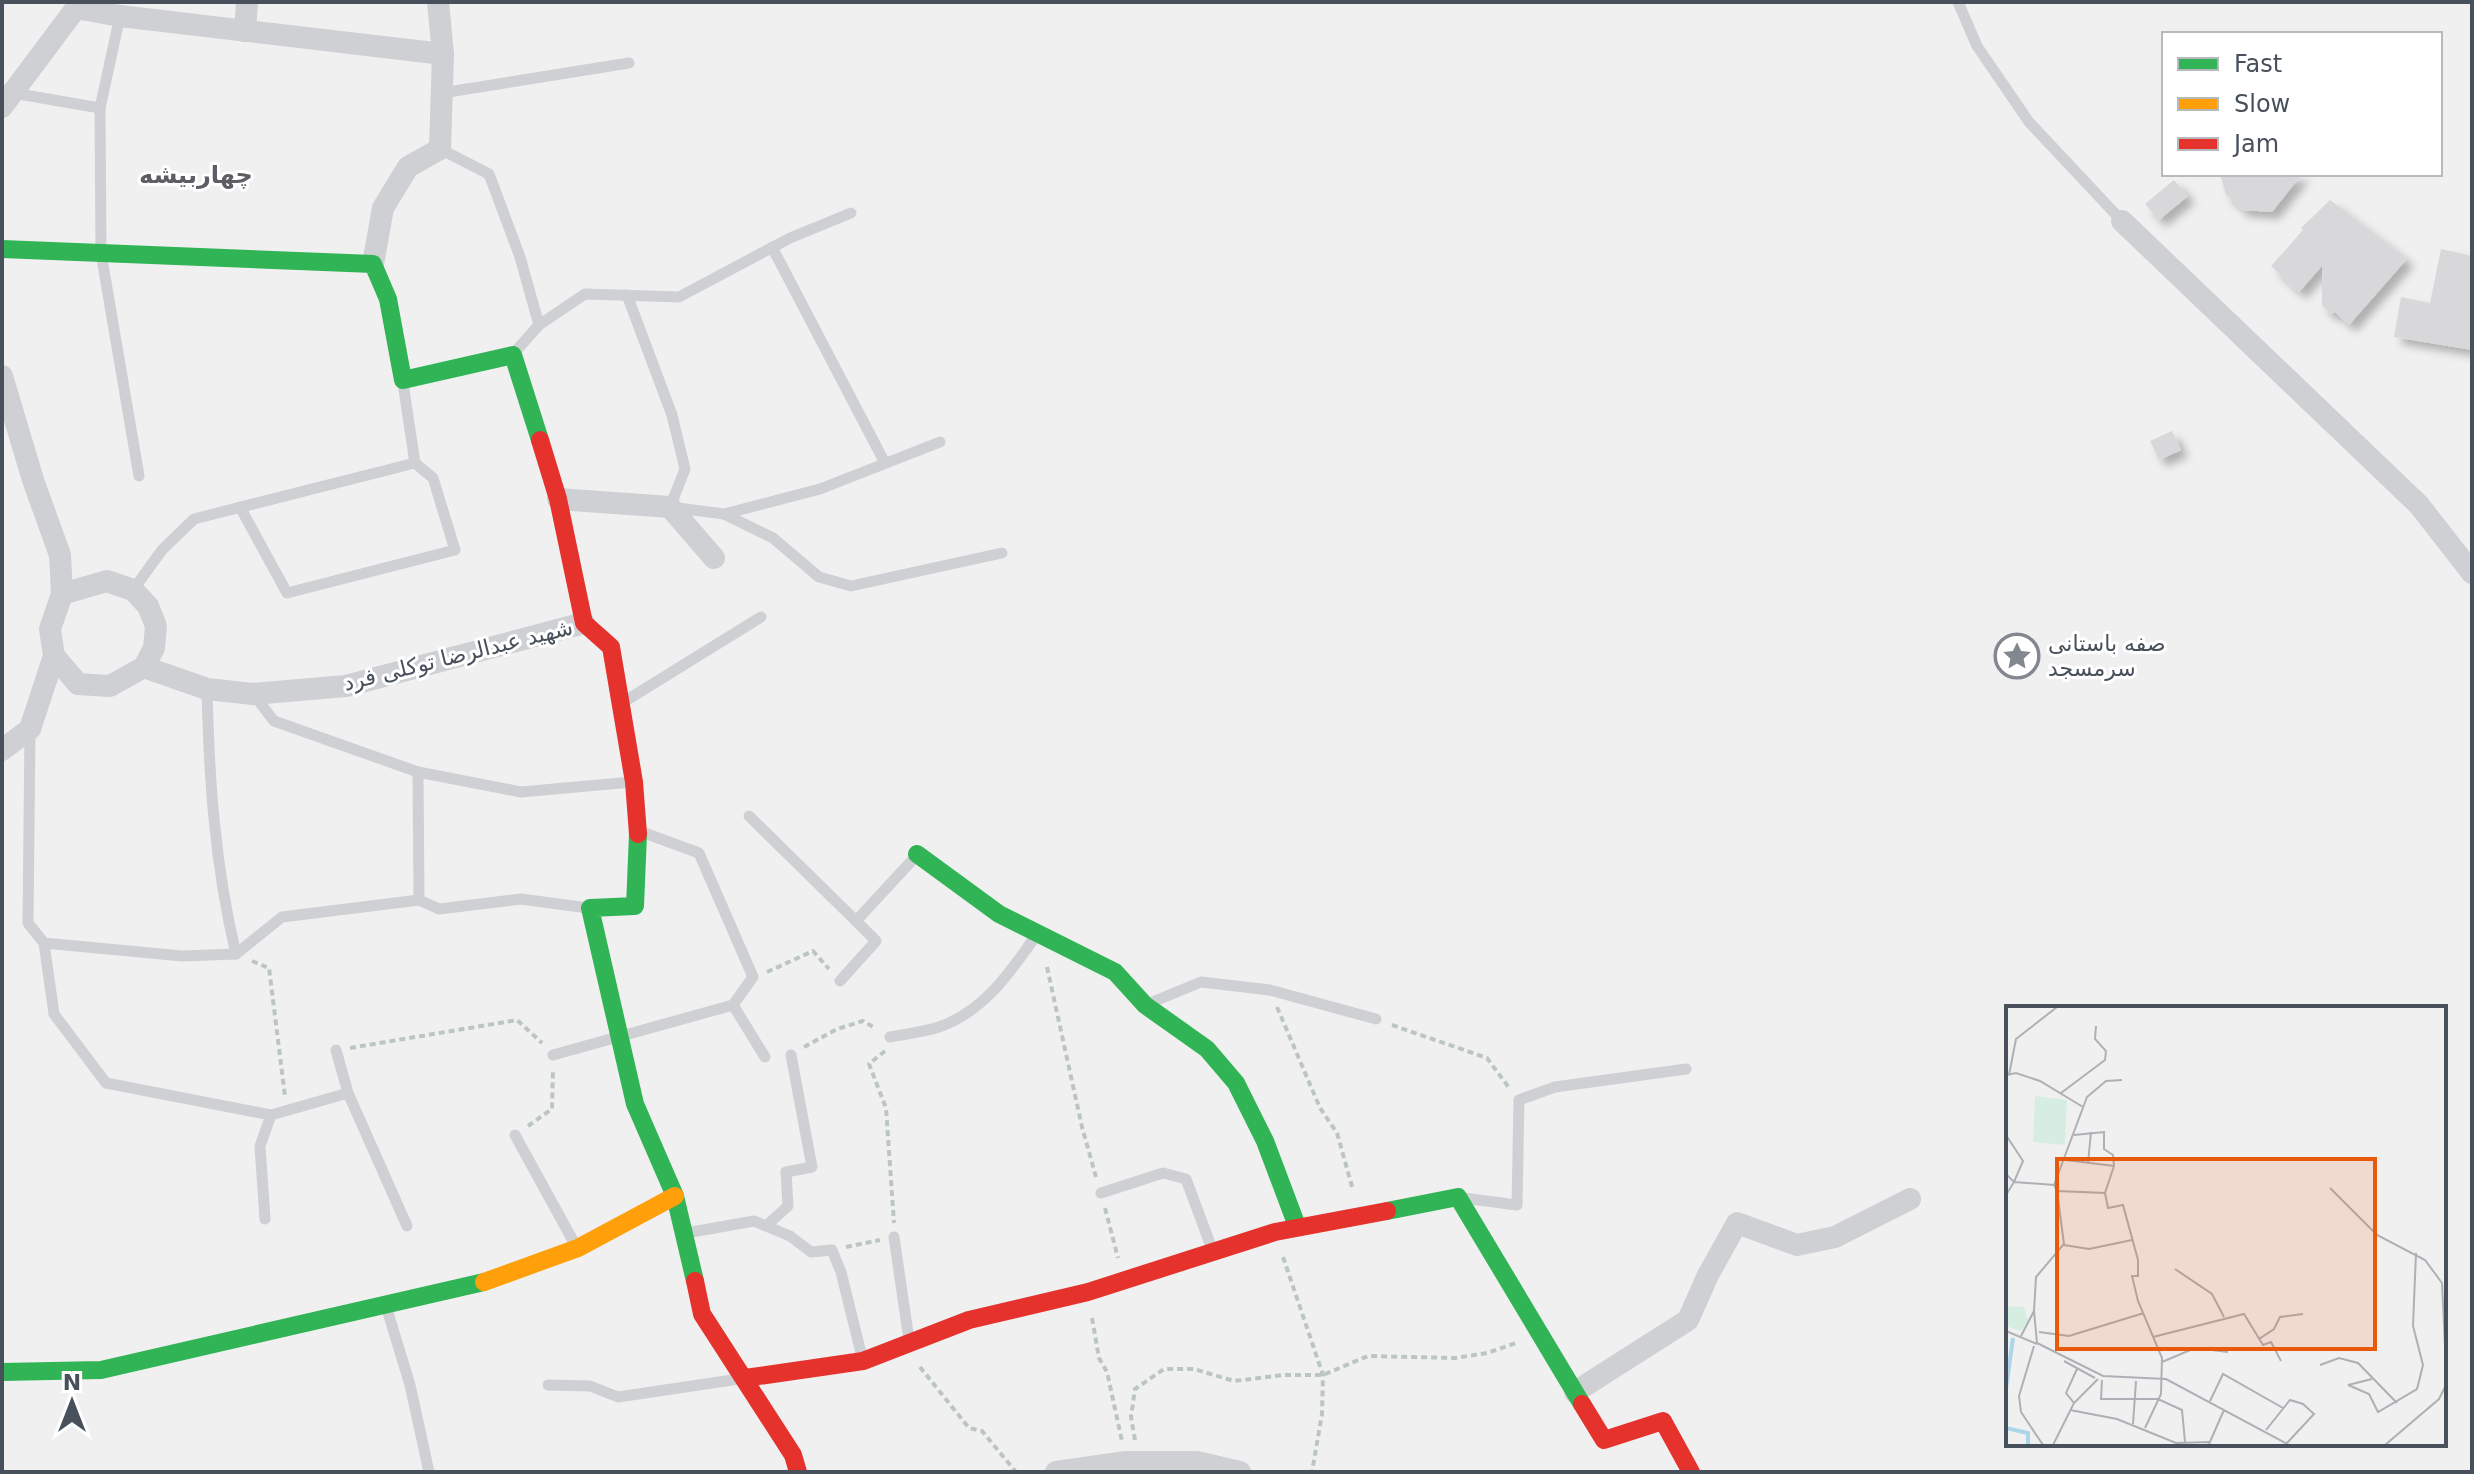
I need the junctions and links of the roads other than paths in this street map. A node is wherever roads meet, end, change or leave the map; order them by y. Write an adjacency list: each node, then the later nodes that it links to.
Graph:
1 (247, 2): 6 (street)
2 (438, 2): 7 (street)
3 (1958, 2): 14 (lane)
4 (77, 5): 5 (street); 10 (street)
5 (120, 16): 6 (street); 11 (lane)
6 (245, 31): 7 (street)
7 (443, 54): 9 (street)
8 (629, 63): 9 (lane)
9 (442, 93): 12 (street)
10 (7, 100): 11 (lane)
11 (100, 108): 17 (lane)
12 (440, 149): 18 (street); 20 (lane)
13 (851, 213): 15 (lane)
14 (2122, 221): 34 (street)
15 (772, 247): 19 (lane); 26 (lane)
16 (2, 249): 17 (street)
17 (101, 253): 18 (street); 27 (lane)
18 (373, 264): 23 (street)
19 (627, 295): 20 (lane); 30 (lane)
20 (539, 325): 21 (lane)
21 (513, 355): 23 (street); 28 (street)
22 (2, 376): 36 (street)
23 (403, 380): 25 (lane)
24 (940, 442): 26 (lane)
25 (415, 463): 29 (lane); 29 (lane)
26 (885, 463): 31 (lane)
27 (139, 476)
28 (558, 499): 30 (street); 38 (street)
29 (240, 507): 35 (lane)
30 (670, 507): 31 (lane); 33 (street)
31 (724, 514): 32 (lane)
32 (1002, 553)
33 (714, 558)
34 (2472, 573)
35 (133, 590): 36 (street); 40 (street)
36 (62, 594): 39 (street)
37 (761, 617): 43 (lane)
38 (584, 623): 42 (street, شهید عبدالرضا توکلی فرد); 43 (street)
39 (54, 656): 40 (street); 44 (street)
40 (144, 667): 41 (street, شهید عبدالرضا توکلی فرد)
41 (207, 689): 42 (street, شهید عبدالرضا توکلی فرد); 56 (lane)
42 (253, 694): 46 (lane)
43 (621, 704): 47 (street)
44 (30, 729): 45 (street); 55 (lane)
45 (2, 750)
46 (418, 772): 47 (lane); 51 (lane)
47 (634, 782): 49 (street)
48 (749, 816): 53 (lane)
49 (638, 831): 52 (street); 58 (lane)
50 (917, 854): 53 (lane); 54 (street)
51 (419, 900): 52 (lane); 56 (lane)
52 (590, 908): 62 (street)
53 (856, 921): 57 (lane)
54 (1038, 933): 59 (street); 61 (lane)
55 (44, 943): 56 (lane); 69 (lane)
56 (236, 954)
57 (840, 981)
58 (733, 1005): 62 (lane); 66 (lane)
59 (1145, 1005): 60 (lane); 78 (street)
60 (1376, 1019)
61 (890, 1037)
62 (620, 1038): 64 (lane); 72 (street)
63 (336, 1050): 68 (lane)
64 (553, 1055)
65 (791, 1055): 77 (lane)
66 (765, 1057)
67 (1686, 1069): 73 (lane)
68 (348, 1093): 69 (lane); 76 (lane)
69 (271, 1115): 75 (lane)
70 (515, 1135): 81 (lane)
71 (1101, 1193): 82 (lane)
72 (675, 1196): 79 (street); 81 (street)
73 (1458, 1197): 78 (street); 89 (street)
74 (1910, 1199): 89 (street)
75 (265, 1219)
76 (407, 1226)
77 (766, 1226): 79 (lane); 85 (lane)
78 (1297, 1226): 82 (street)
79 (684, 1233): 87 (street)
80 (894, 1237): 84 (lane)
81 (578, 1248): 83 (street)
82 (1213, 1250): 84 (street)
83 (386, 1305): 86 (street); 90 (lane)
84 (910, 1343): 85 (street)
85 (863, 1361): 87 (street)
86 (2, 1372)
87 (745, 1378): 88 (lane); 91 (street)
88 (548, 1385)
89 (1575, 1392): 94 (street)
90 (429, 1472)
91 (798, 1472)
92 (1056, 1472): 93 (street)
93 (1240, 1472)
94 (1691, 1472)

